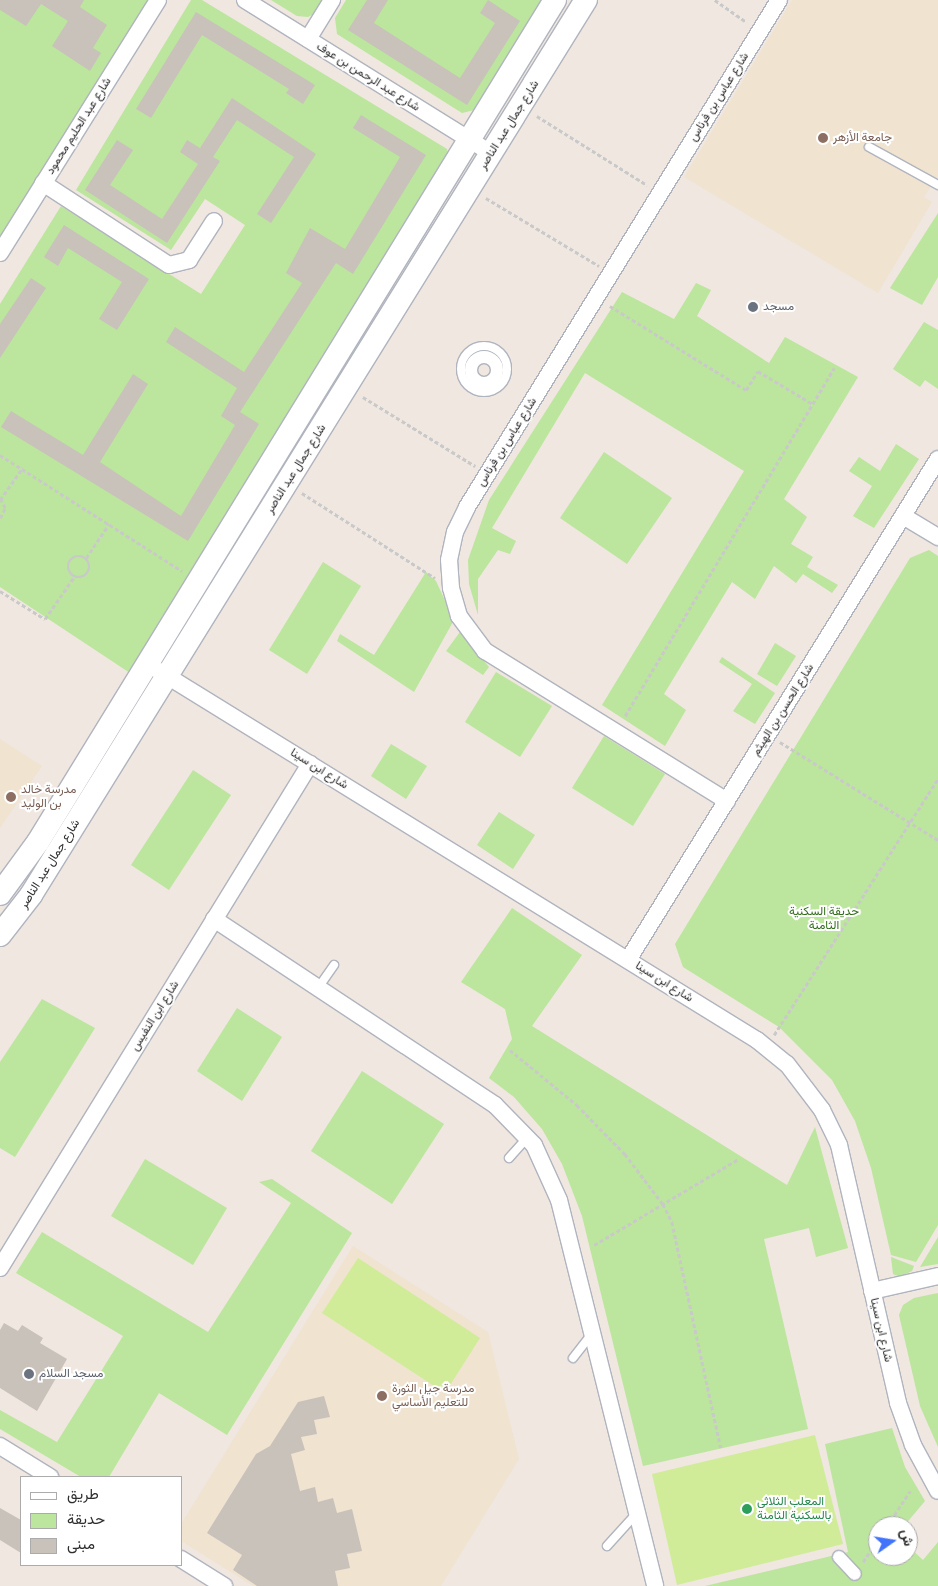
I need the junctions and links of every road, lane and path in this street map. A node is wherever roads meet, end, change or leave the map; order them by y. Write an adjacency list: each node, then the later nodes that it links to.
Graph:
1 (158, 0): 14 (street, شارع عبد الحليم محمود)
2 (245, 0): 9 (street, شارع عبد الرحمن بن عوف)
3 (332, 0): 9 (street)
4 (555, 0): 11 (main road, شارع جمال عبد الناصر)
5 (586, 0): 10 (main road, شارع جمال عبد الناصر)
6 (715, 0): 8 (path)
7 (779, 0): 8 (street, شارع عباس بن فرناس)
8 (760, 31): 17 (street, شارع عباس بن فرناس)
9 (308, 39): 11 (street, شارع عبد الرحمن بن عوف)
10 (521, 106): 13 (main road, شارع جمال عبد الناصر); 17 (path)
11 (469, 140): 13 (street, شارع عبد الرحمن بن عوف); 38 (main road, شارع جمال عبد الناصر)
12 (868, 147): 15 (lane)
13 (491, 153): 16 (main road, شارع جمال عبد الناصر)
14 (44, 184): 18 (street); 19 (street, شارع عبد الحليم محمود)
15 (938, 185)
16 (470, 188): 20 (path); 23 (main road, شارع جمال عبد الناصر)
17 (660, 193): 20 (street, شارع عباس بن فرناس)
18 (214, 220)
19 (0, 253)
20 (610, 273): 21 (street, شارع عباس بن فرناس)
21 (596, 298): 25 (path); 29 (street, شارع عباس بن فرناس)
22 (834, 368): 25 (path)
23 (346, 387): 29 (path); 30 (main road, شارع جمال عبد الناصر)
24 (471, 388): 24 (lane)
25 (813, 404): 43 (path)
26 (0, 455): 28 (path)
27 (938, 459): 32 (street, شارع الحسن بن الهيثم)
28 (22, 468): 31 (path); 34 (path)
29 (487, 474): 39 (street, شارع عباس بن فرناس)
30 (287, 483): 39 (path); 42 (main road, شارع جمال عبد الناصر)
31 (0, 500): 33 (path)
32 (903, 516): 35 (street); 44 (street, شارع الحسن بن الهيثم)
33 (0, 518)
34 (108, 524): 36 (path); 38 (path)
35 (938, 537)
36 (86, 558): 37 (path); 37 (path)
37 (74, 577): 40 (path)
38 (198, 582): 41 (main road, شارع جمال عبد الناصر)
39 (450, 588): 47 (street, شارع عباس بن فرناس)
40 (0, 591)
41 (147, 664): 42 (street, شارع ابن سينا); 50 (main road, شارع جمال عبد الناصر)
42 (167, 676): 45 (street, شارع ابن سينا); 52 (main road, شارع جمال عبد الناصر)
43 (625, 716)
44 (768, 734): 47 (street, شارع الحسن بن الهيثم); 48 (path)
45 (310, 764): 51 (street, شارع ابن النفيس); 53 (street, شارع ابن سينا)
46 (938, 779): 48 (path)
47 (727, 801): 53 (street, شارع الحسن بن الهيثم)
48 (911, 823): 49 (path); 56 (path)
49 (938, 840)
50 (0, 894)
51 (214, 919): 55 (street); 63 (street, شارع ابن النفيس)
52 (0, 935)
53 (628, 960): 56 (street, شارع ابن سينا)
54 (334, 965): 55 (lane)
55 (318, 988): 58 (street)
56 (767, 1047): 65 (street, شارع ابن سينا)
57 (510, 1050): 61 (path)
58 (528, 1137): 59 (lane); 66 (street)
59 (509, 1158)
60 (738, 1159): 61 (path)
61 (663, 1204): 62 (path); 69 (path)
62 (594, 1245)
63 (0, 1268)
64 (938, 1276): 65 (street)
65 (872, 1291): 72 (street, شارع ابن سينا)
66 (592, 1333): 67 (lane); 73 (street)
67 (573, 1358)
68 (0, 1446): 70 (street)
69 (721, 1448)
70 (48, 1476)
71 (910, 1491): 74 (path)
72 (938, 1491)
73 (637, 1512): 75 (lane); 80 (street)
74 (894, 1516)
75 (607, 1546)
76 (839, 1557): 78 (street)
77 (182, 1561): 79 (street)
78 (855, 1574)
79 (224, 1586)
80 (655, 1586)

